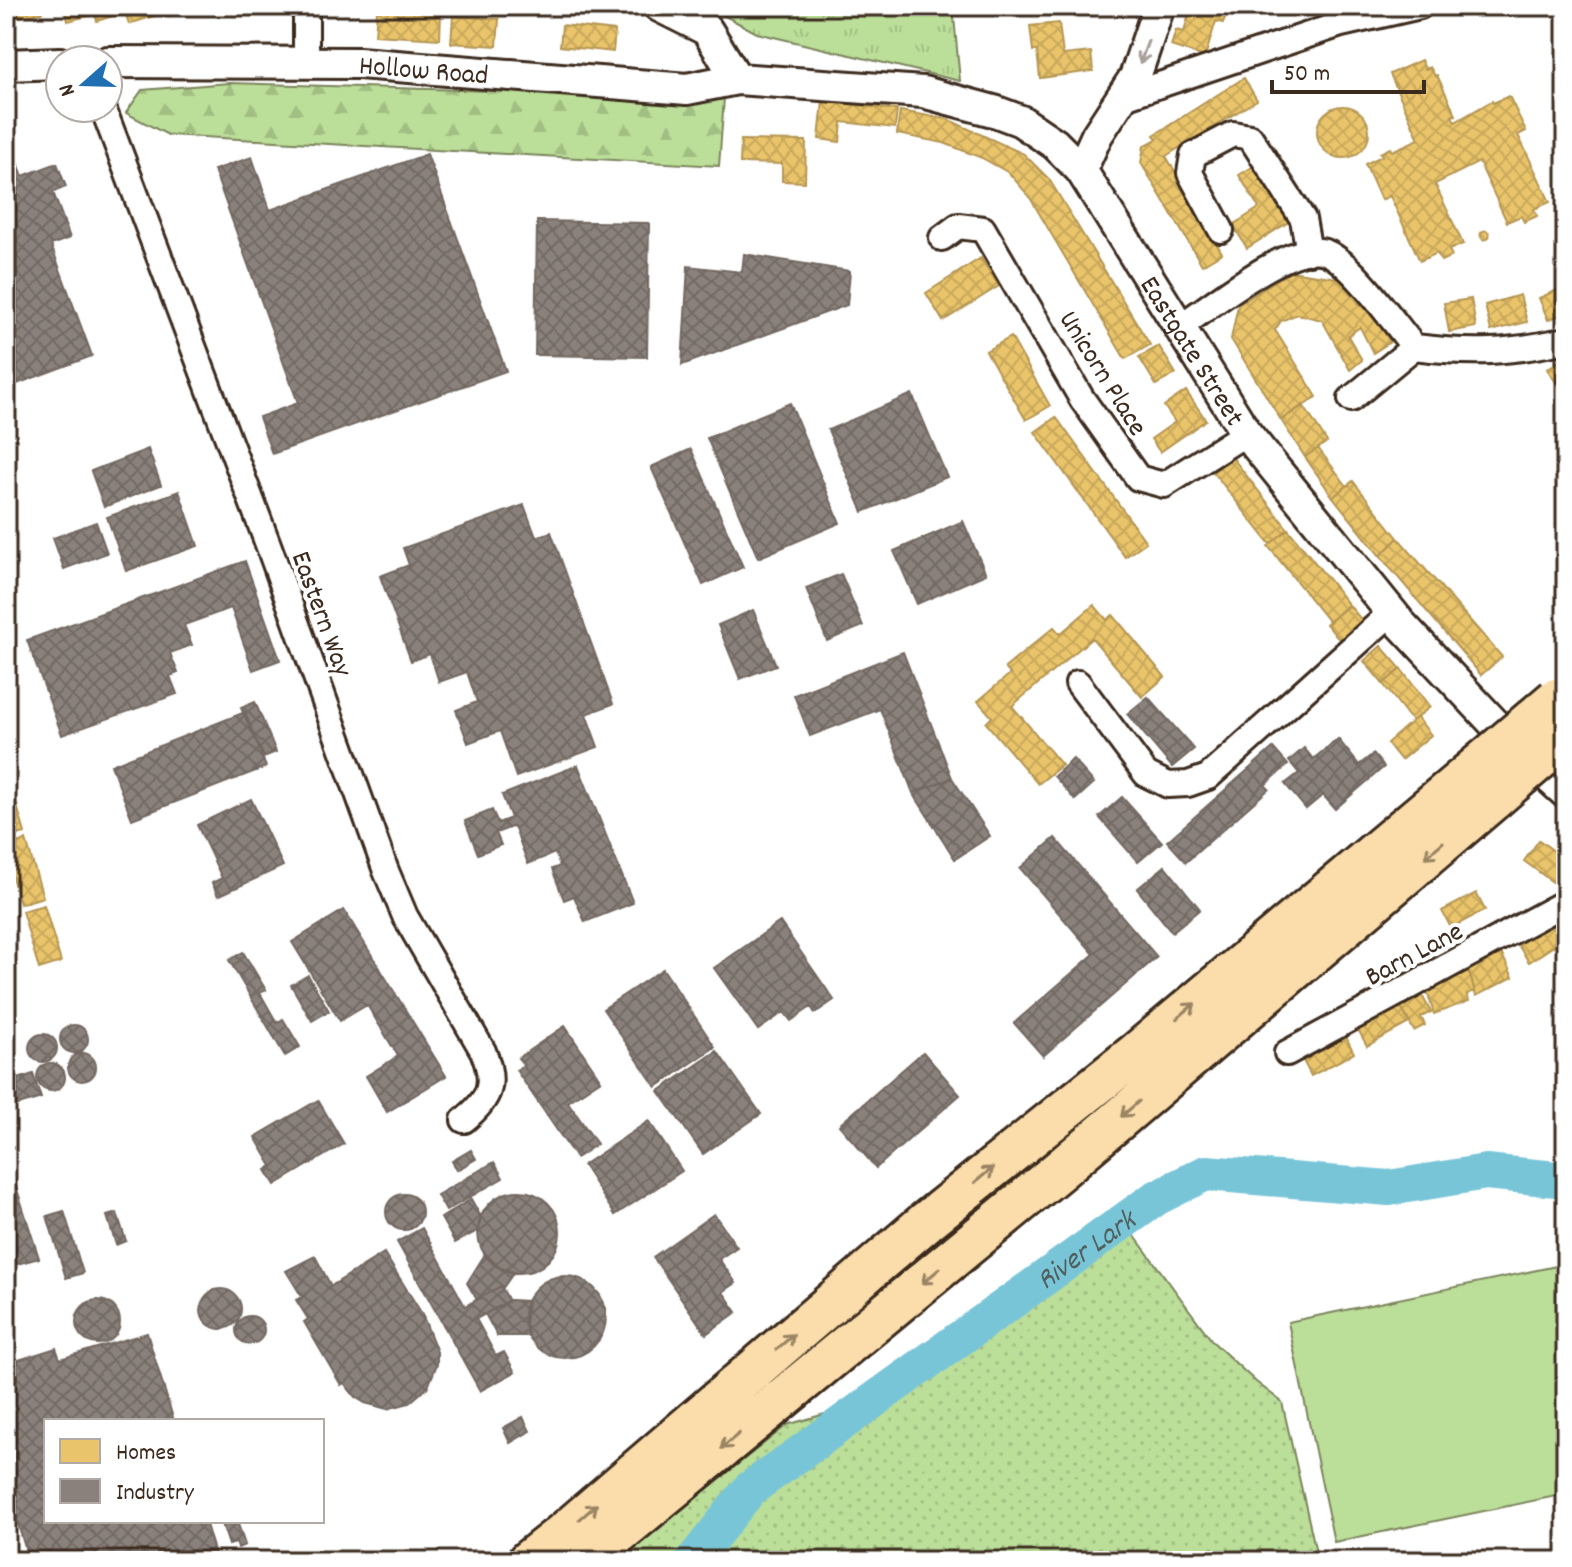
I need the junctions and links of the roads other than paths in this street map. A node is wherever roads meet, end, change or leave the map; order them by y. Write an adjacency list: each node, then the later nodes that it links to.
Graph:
1 (306, 6): 6 (street)
2 (659, 6): 9 (street)
3 (1159, 6): 10 (street, one-way to 10)
4 (1420, 6): 10 (street)
5 (124, 62): 6 (street, Hollow Road)
6 (306, 63): 9 (street, Hollow Road)
7 (44, 64): 8 (street)
8 (6, 65)
9 (737, 79): 12 (street, Eastgate Street)
10 (1124, 97): 12 (street)
11 (109, 124): 29 (street, Eastern Way)
12 (1081, 170): 16 (street, Eastgate Street)
13 (1221, 230): 15 (street)
14 (942, 238): 20 (street, Unicorn Place)
15 (1309, 252): 16 (street); 18 (street)
16 (1179, 327): 20 (street, Eastgate Street)
17 (1566, 340): 18 (street)
18 (1414, 347): 19 (street)
19 (1351, 399)
20 (1246, 433): 21 (street, Eastgate Street)
21 (1391, 613): 22 (street); 26 (street, Eastgate Street)
22 (1078, 683)
23 (1561, 695): 25 (highway, bridge)
24 (1566, 737): 25 (highway, bridge)
25 (1480, 787): 30 (highway, one-way to 25); 31 (highway, one-way to 31)
26 (1566, 793)
27 (1566, 902): 28 (street, Barn Lane)
28 (1287, 1053)
29 (464, 1120)
30 (528, 1561)
31 (585, 1561)

